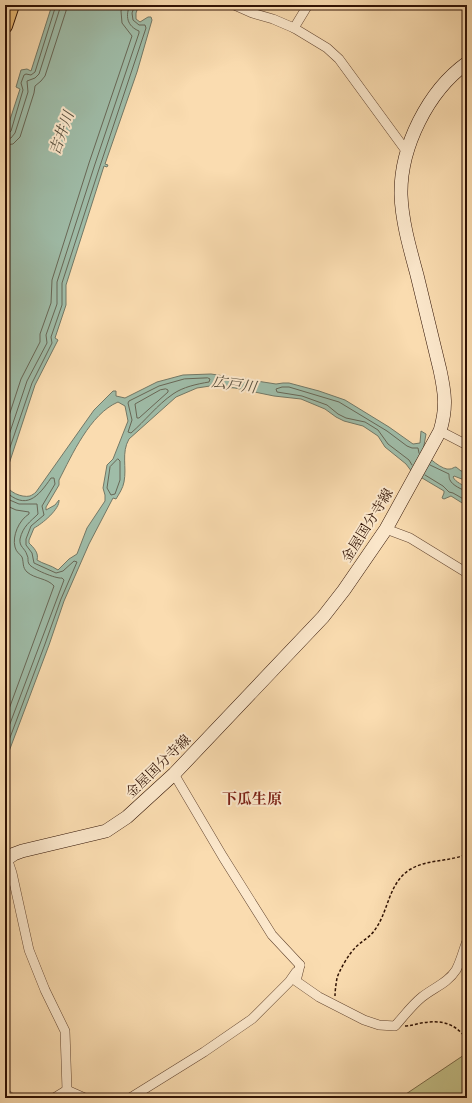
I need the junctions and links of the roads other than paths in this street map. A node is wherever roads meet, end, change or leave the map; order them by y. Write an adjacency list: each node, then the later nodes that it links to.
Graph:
1 (12, 5): 4 (main road)
2 (234, 5): 5 (street)
3 (308, 5): 5 (street)
4 (5, 26)
5 (294, 28): 7 (street)
6 (467, 63): 7 (main road, 金屋国分寺線)
7 (407, 152): 8 (main road, 金屋国分寺線)
8 (439, 433): 9 (street); 10 (main road, 金屋国分寺線)
9 (467, 445)
10 (386, 529): 11 (street); 12 (main road, 金屋国分寺線)
11 (467, 573)
12 (174, 774): 13 (main road, 金屋国分寺線); 15 (street)
13 (6, 859): 16 (street)
14 (467, 941): 15 (street)
15 (300, 965): 21 (street)
16 (67, 1090): 19 (street); 20 (street)
17 (5, 1093): 18 (street)
18 (10, 1098)
19 (54, 1098)
20 (85, 1098)
21 (130, 1098)

